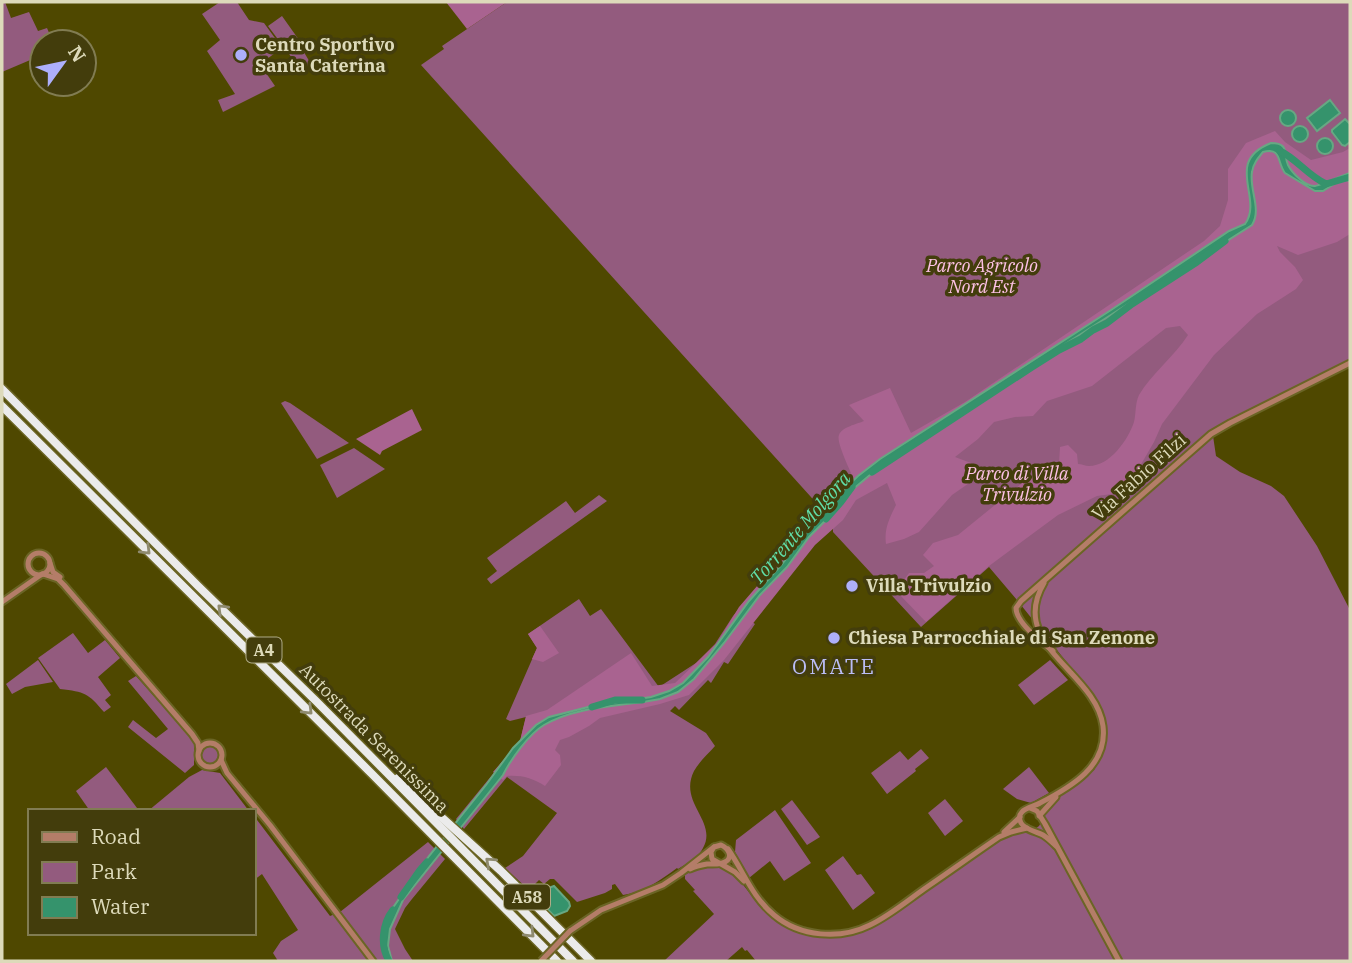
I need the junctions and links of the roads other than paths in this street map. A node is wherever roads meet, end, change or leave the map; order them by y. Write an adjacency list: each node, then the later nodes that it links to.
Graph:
1 (1350, 363): 8 (street, Via Fabio Filzi)
2 (2, 384): 5 (highway)
3 (2, 389): 5 (highway, Autostrada Serenissima / A4)
4 (2, 406): 41 (highway, Autostrada Serenissima / A4, one-way to 41)
5 (83, 471): 27 (highway, Autostrada Serenissima / A4, one-way to 5)
6 (50, 564): 7 (street); 9 (street); 15 (street)
7 (29, 568): 9 (street); 10 (street)
8 (1054, 573): 12 (street, Via Fabio Filzi); 13 (street, Via Fabio Filzi)
9 (42, 574): 10 (street); 15 (street)
10 (19, 589): 11 (street)
11 (2, 602)
12 (1018, 605): 13 (street); 14 (street)
13 (1035, 612): 14 (street); 16 (street)
14 (1021, 619): 16 (street)
15 (115, 643): 17 (street)
16 (1053, 651): 23 (street)
17 (192, 734): 18 (street); 19 (street)
18 (208, 743): 19 (street); 20 (street)
19 (199, 751): 21 (street)
20 (221, 760): 21 (street); 22 (street)
21 (213, 766): 22 (street)
22 (232, 779): 39 (street)
23 (1061, 792): 24 (street); 25 (street)
24 (1030, 808): 25 (street); 26 (street)
25 (1039, 816): 28 (street); 30 (street)
26 (1020, 817): 28 (street); 31 (street)
27 (446, 828): 32 (highway, A58)
28 (1028, 828): 29 (street); 31 (street)
29 (1038, 833): 30 (street); 33 (street)
30 (1049, 833): 33 (street)
31 (999, 837): 38 (street)
32 (457, 839): 42 (highway); 43 (highway, A58, one-way to 32)
33 (1056, 846): 44 (street)
34 (714, 847): 35 (street); 36 (street); 37 (street)
35 (728, 849): 36 (street); 38 (street)
36 (720, 864): 37 (street); 38 (street)
37 (681, 873): 40 (street, bridge)
38 (748, 885)
39 (373, 961)
40 (540, 961)
41 (556, 961)
42 (573, 961)
43 (591, 961)
44 (1119, 961)

